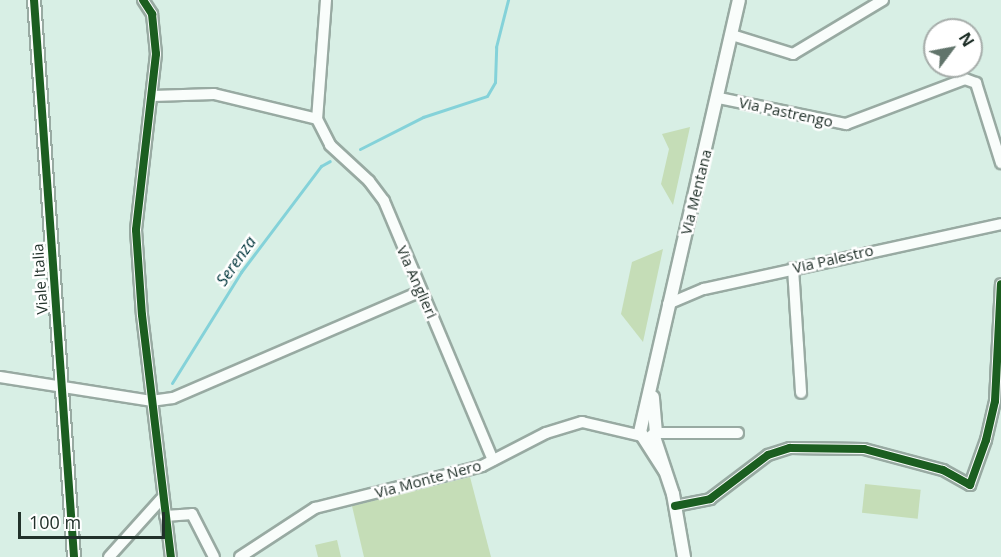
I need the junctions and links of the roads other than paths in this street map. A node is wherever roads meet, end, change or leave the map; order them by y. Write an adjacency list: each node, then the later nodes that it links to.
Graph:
1 (34, 0): 18 (street, Viale Italia)
2 (143, 0): 7 (street)
3 (326, 0): 9 (street)
4 (739, 0): 6 (street, Via Mentana)
5 (883, 0): 6 (street)
6 (732, 35): 8 (street, Via Mentana)
7 (153, 96): 9 (street); 20 (street)
8 (719, 98): 10 (street, Via Pastrengo); 15 (street, Via Mentana)
9 (317, 119): 14 (street, Via Anglieri)
10 (1001, 163)
11 (1001, 224): 12 (street, Via Palestro)
12 (793, 268): 15 (street, Via Palestro); 19 (street)
13 (1001, 284): 16 (street)
14 (421, 291): 20 (street); 24 (street, Via Anglieri)
15 (668, 304): 23 (street, Via Mentana)
16 (999, 359): 21 (street)
17 (0, 377): 18 (street)
18 (61, 384): 20 (street); 29 (street, Viale Italia)
19 (801, 393)
20 (151, 401): 25 (street)
21 (998, 402): 26 (street)
22 (738, 432): 23 (street, Via Monte Nero)
23 (647, 433): 24 (street, Via Monte Nero); 26 (street)
24 (493, 460): 32 (street, Via Monte Nero)
25 (163, 497): 27 (street); 28 (street)
26 (675, 506): 33 (street)
27 (165, 516): 30 (street); 31 (street)
28 (109, 556)
29 (74, 557)
30 (171, 557)
31 (214, 557)
32 (240, 557)
33 (684, 557)

